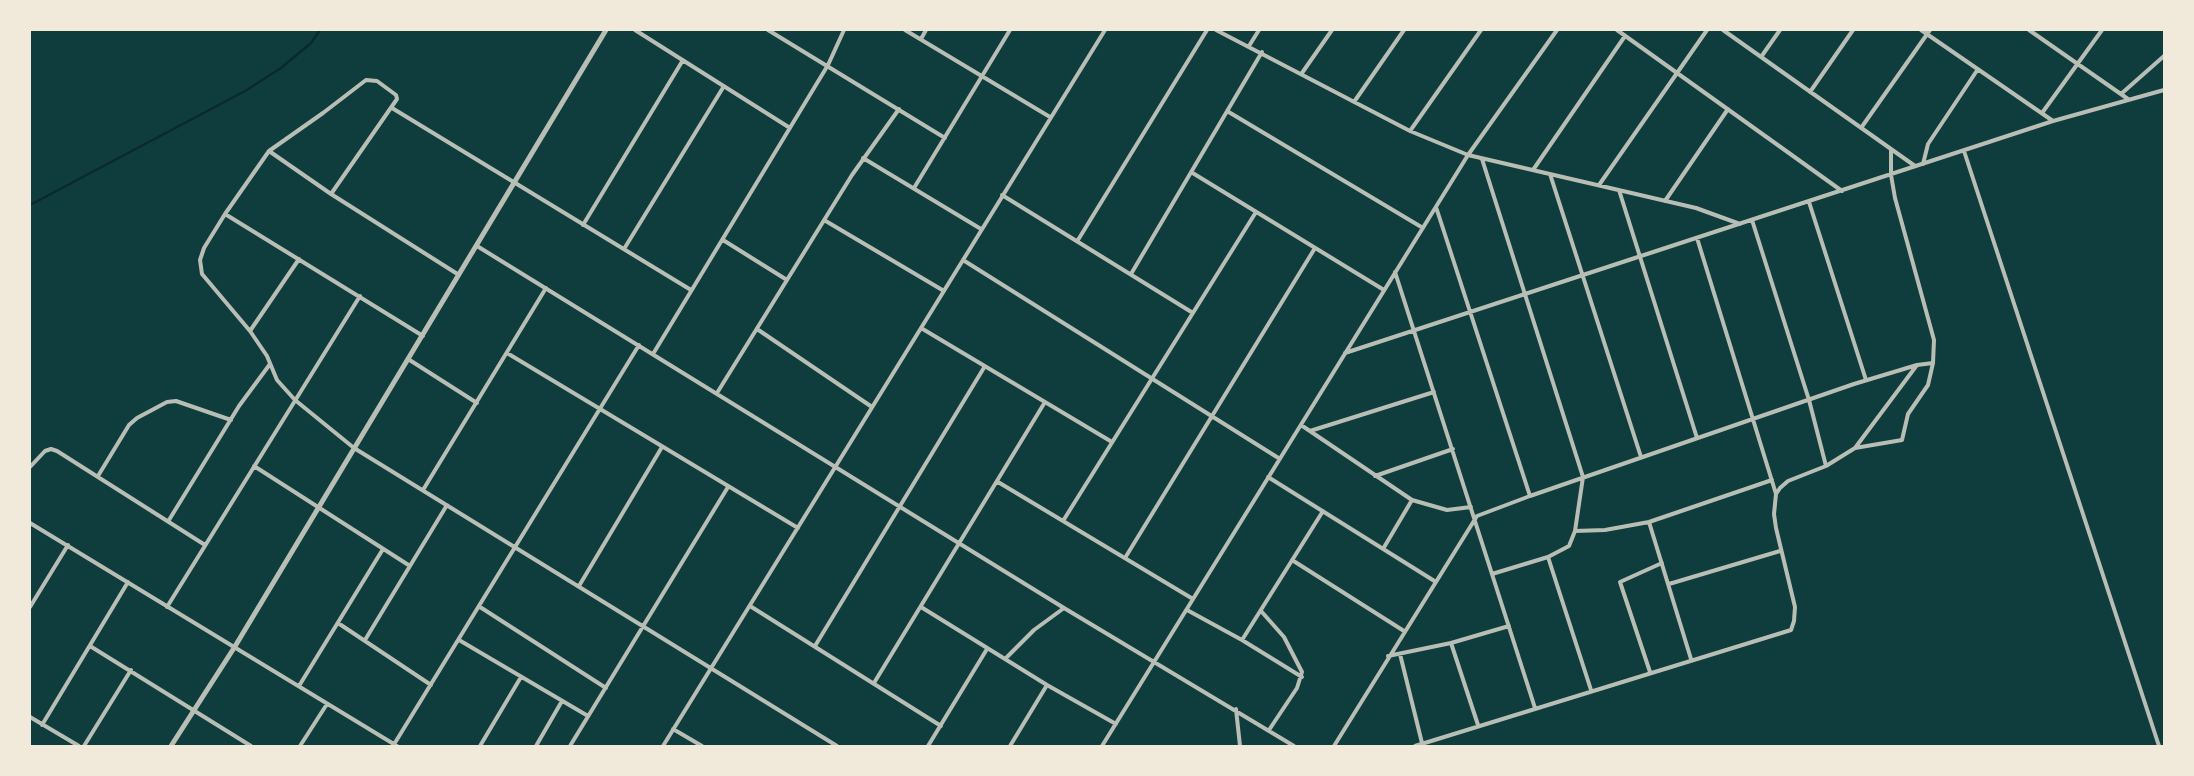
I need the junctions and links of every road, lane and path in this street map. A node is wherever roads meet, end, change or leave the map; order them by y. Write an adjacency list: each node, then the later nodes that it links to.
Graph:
1 (606, 30): 67 (street)
2 (635, 30): 31 (street)
3 (768, 30): 33 (street)
4 (844, 30): 33 (street)
5 (905, 30): 26 (street)
6 (926, 30): 26 (street)
7 (1010, 30): 37 (street)
8 (1105, 30): 49 (street)
9 (1207, 30): 87 (street)
10 (1216, 30): 27 (street)
11 (1260, 30): 27 (street)
12 (1332, 30): 35 (street)
13 (1404, 30): 43 (street)
14 (1481, 30): 53 (street)
15 (1557, 30): 58 (street)
16 (1617, 30): 25 (street)
17 (1707, 30): 36 (street)
18 (1723, 30): 30 (street)
19 (1780, 30): 30 (street)
20 (1853, 30): 40 (street)
21 (1921, 30): 24 (street)
22 (2029, 30): 32 (street)
23 (2102, 30): 32 (street)
24 (1929, 32): 34 (street); 52 (street)
25 (1625, 36): 36 (street); 63 (street)
26 (920, 39): 37 (street)
27 (1249, 46): 28 (street)
28 (1262, 52): 35 (street); 47 (street)
29 (2164, 56): 41 (street)
30 (1760, 57): 40 (street)
31 (683, 60): 38 (street); 82 (street)
32 (2077, 64): 41 (street); 48 (street)
33 (828, 65): 45 (street); 51 (street)
34 (1978, 69): 48 (street); 61 (street)
35 (1302, 73): 43 (street)
36 (1677, 73): 46 (street); 68 (street)
37 (982, 77): 49 (street); 54 (street)
38 (724, 86): 51 (street); 90 (street)
39 (2164, 90): 42 (street)
40 (1810, 92): 52 (street)
41 (2121, 94): 42 (street)
42 (2128, 99): 50 (street)
43 (1354, 102): 53 (street)
44 (392, 108): 56 (street); 67 (street); 72 (street)
45 (899, 109): 54 (street); 59 (street)
46 (1728, 109): 71 (street); 74 (street)
47 (1227, 111): 64 (street); 83 (street)
48 (2042, 113): 50 (street)
49 (1050, 117): 73 (street)
50 (2053, 121): 57 (street)
51 (790, 128): 86 (street)
52 (1861, 128): 55 (street)
53 (1410, 131): 58 (street)
54 (945, 138): 69 (street)
55 (1892, 150): 62 (street); 66 (street)
56 (269, 151): 72 (street); 78 (street)
57 (1964, 151): 61 (street); 258 (street)
58 (1468, 154): 60 (street); 76 (street)
59 (863, 158): 69 (street); 79 (street)
60 (1482, 159): 63 (street); 103 (street)
61 (1924, 164): 62 (street)
62 (1915, 166): 66 (street)
63 (1533, 170): 65 (street)
64 (1191, 172): 77 (street); 95 (street)
65 (1550, 174): 68 (street); 97 (street)
66 (1891, 175): 71 (street); 117 (street)
67 (514, 184): 82 (street); 88 (street)
68 (1598, 185): 70 (street)
69 (914, 188): 84 (street)
70 (1619, 190): 74 (street); 91 (street)
71 (1842, 191): 75 (street)
72 (331, 194): 96 (street)
73 (1002, 195): 84 (street); 87 (street)
74 (1664, 201): 81 (street)
75 (1809, 202): 80 (street); 122 (street)
76 (1436, 207): 83 (street); 105 (street)
77 (1256, 212): 89 (street); 106 (street)
78 (225, 214): 92 (street); 110 (street)
79 (824, 220): 98 (street); 102 (street)
80 (1752, 220): 81 (street); 126 (street)
81 (1740, 224): 85 (street)
82 (583, 225): 90 (street)
83 (1423, 228): 94 (street)
84 (981, 230): 93 (street)
85 (1697, 238): 91 (street); 133 (street)
86 (723, 240): 98 (street); 100 (street)
87 (1078, 240): 95 (street)
88 (477, 246): 96 (street); 99 (street)
89 (1315, 248): 101 (street); 131 (street)
90 (624, 249): 100 (street)
91 (1640, 257): 97 (street); 136 (street)
92 (298, 259): 104 (street); 110 (street)
93 (963, 260): 102 (street); 121 (street)
94 (1395, 272): 101 (street); 109 (street)
95 (1131, 274): 106 (street)
96 (459, 275): 111 (street)
97 (1583, 275): 103 (street); 142 (street)
98 (787, 280): 108 (street)
99 (546, 288): 112 (street); 113 (street)
100 (691, 290): 115 (street)
101 (1384, 290): 114 (street)
102 (944, 291): 107 (street)
103 (1525, 294): 105 (street); 151 (street)
104 (360, 296): 111 (street); 125 (street)
105 (1470, 312): 109 (street); 157 (street)
106 (1192, 313): 121 (street)
107 (921, 328): 120 (street); 129 (street)
108 (757, 329): 124 (street); 129 (street)
109 (1414, 330): 114 (street); 123 (street)
110 (250, 331): 118 (street)
111 (423, 336): 116 (street)
112 (639, 346): 115 (street); 130 (street)
113 (507, 353): 128 (street); 130 (street)
114 (1345, 353): 134 (street)
115 (653, 354): 124 (street)
116 (408, 360): 128 (street); 138 (street)
117 (1934, 363): 119 (street); 140 (street)
118 (270, 364): 125 (street); 132 (street)
119 (1917, 365): 122 (street); 140 (street)
120 (985, 366): 127 (street); 160 (street)
121 (1152, 378): 131 (street); 137 (street)
122 (1866, 380): 126 (street)
123 (1434, 392): 135 (street); 141 (street)
124 (717, 393): 145 (street)
125 (295, 400): 138 (street); 144 (street)
126 (1809, 400): 133 (street); 146 (street)
127 (1045, 402): 137 (street); 153 (street)
128 (477, 403): 155 (street)
129 (872, 407): 145 (street)
130 (600, 410): 139 (street); 174 (street)
131 (1212, 416): 143 (street); 179 (street)
132 (231, 420): 148 (street); 165 (street)
133 (1752, 420): 136 (street); 152 (street)
134 (1301, 425): 135 (street); 143 (street)
135 (1310, 431): 149 (street)
136 (1697, 438): 142 (street)
137 (1112, 442): 166 (street)
138 (354, 448): 155 (street); 161 (street)
139 (662, 448): 154 (street); 187 (street)
140 (1855, 448): 146 (street)
141 (1452, 449): 149 (street); 162 (street)
142 (1641, 457): 151 (street)
143 (1280, 458): 150 (street)
144 (254, 466): 161 (street); 173 (street)
145 (836, 466): 160 (street); 169 (street)
146 (1826, 466): 156 (street)
147 (30, 467): 148 (street)
148 (98, 476): 165 (street)
149 (1375, 476): 158 (street)
150 (1268, 477): 163 (street); 188 (street)
151 (1583, 477): 157 (street); 170 (street)
152 (1772, 480): 156 (street); 167 (street)
153 (998, 482): 166 (street); 171 (street)
154 (728, 487): 169 (street); 198 (street)
155 (423, 490): 159 (street)
156 (1776, 494): 177 (street)
157 (1530, 496): 164 (street)
158 (1412, 500): 162 (street); 176 (street)
159 (448, 505): 174 (street); 182 (street)
160 (901, 506): 171 (street); 206 (street)
161 (318, 507): 175 (street); 207 (street)
162 (1471, 507): 164 (street)
163 (1323, 511): 176 (street); 180 (street)
164 (1474, 518): 183 (street); 185 (street)
165 (168, 520): 173 (street)
166 (1063, 521): 179 (street)
167 (1649, 522): 170 (street); 181 (street)
168 (30, 523): 172 (street)
169 (798, 528): 189 (street)
170 (1575, 531): 178 (street)
171 (960, 542): 193 (street); 194 (street)
172 (68, 545): 184 (street); 190 (street)
173 (206, 545): 191 (street)
174 (515, 546): 187 (street); 192 (street)
175 (383, 548): 182 (street); 197 (street)
176 (1383, 549): 185 (street)
177 (1780, 551): 186 (street); 212 (street)
178 (1548, 557): 183 (street); 224 (street)
179 (1125, 558): 188 (street)
180 (1292, 560): 196 (street); 200 (street)
181 (1662, 563): 186 (street); 216 (street)
182 (410, 566): 201 (street)
183 (1492, 574): 199 (street)
184 (128, 582): 191 (street); 205 (street)
185 (1436, 582): 200 (street)
186 (1669, 584): 212 (street)
187 (579, 586): 198 (street)
188 (1193, 599): 195 (street)
189 (750, 606): 206 (street); 214 (street)
190 (30, 607)
191 (167, 607): 207 (street)
192 (480, 607): 202 (street); 223 (street)
193 (921, 607): 208 (street); 219 (street)
194 (1064, 608): 211 (street); 213 (street)
195 (1186, 610): 203 (street); 213 (street)
196 (1260, 610): 203 (street); 218 (street)
197 (338, 623): 201 (street); 222 (street)
198 (643, 626): 214 (street); 223 (street)
199 (1509, 626): 204 (street); 227 (street)
200 (1404, 631): 210 (street)
201 (365, 640): 220 (street)
202 (459, 640): 217 (street); 220 (street)
203 (1242, 640): 218 (street)
204 (1451, 643): 209 (street); 234 (street)
205 (90, 646): 215 (street); 233 (street)
206 (815, 646): 219 (street)
207 (234, 648): 222 (street); 229 (street)
208 (987, 649): 211 (street); 235 (street)
209 (1400, 654): 210 (street); 238 (street)
210 (1388, 656): 256 (street)
211 (1005, 659): 221 (street)
212 (1691, 659): 216 (street)
213 (1154, 662): 228 (street); 232 (street)
214 (712, 668): 236 (street); 250 (street)
215 (131, 670): 229 (street); 240 (street)
216 (1650, 672): 224 (street)
217 (521, 677): 225 (street); 245 (street)
218 (1302, 677): 237 (street)
219 (874, 683): 235 (street)
220 (431, 685): 244 (street)
221 (1047, 685): 232 (street); 252 (street)
222 (299, 686): 226 (street)
223 (606, 688): 230 (street)
224 (1590, 690): 227 (street)
225 (562, 701): 230 (street); 246 (street)
226 (327, 704): 243 (street); 244 (street)
227 (1535, 708): 234 (street)
228 (1236, 709): 237 (street); 254 (street)
229 (193, 710): 241 (street); 242 (street)
230 (588, 716): 247 (street)
231 (30, 717): 233 (street)
232 (1116, 724): 253 (street)
233 (42, 725): 239 (street)
234 (1478, 725): 238 (street)
235 (941, 726): 251 (street)
236 (673, 729): 248 (street); 249 (street)
237 (1269, 730): 255 (street)
238 (1422, 743): 257 (street)
239 (80, 746)
240 (84, 746)
241 (171, 746)
242 (251, 746)
243 (300, 746)
244 (395, 746)
245 (480, 746)
246 (536, 746)
247 (570, 746)
248 (663, 746)
249 (702, 746)
250 (837, 746)
251 (928, 746)
252 (1010, 746)
253 (1102, 746)
254 (1240, 746)
255 (1294, 746)
256 (1334, 746)
257 (1415, 746)
258 (2159, 746)

